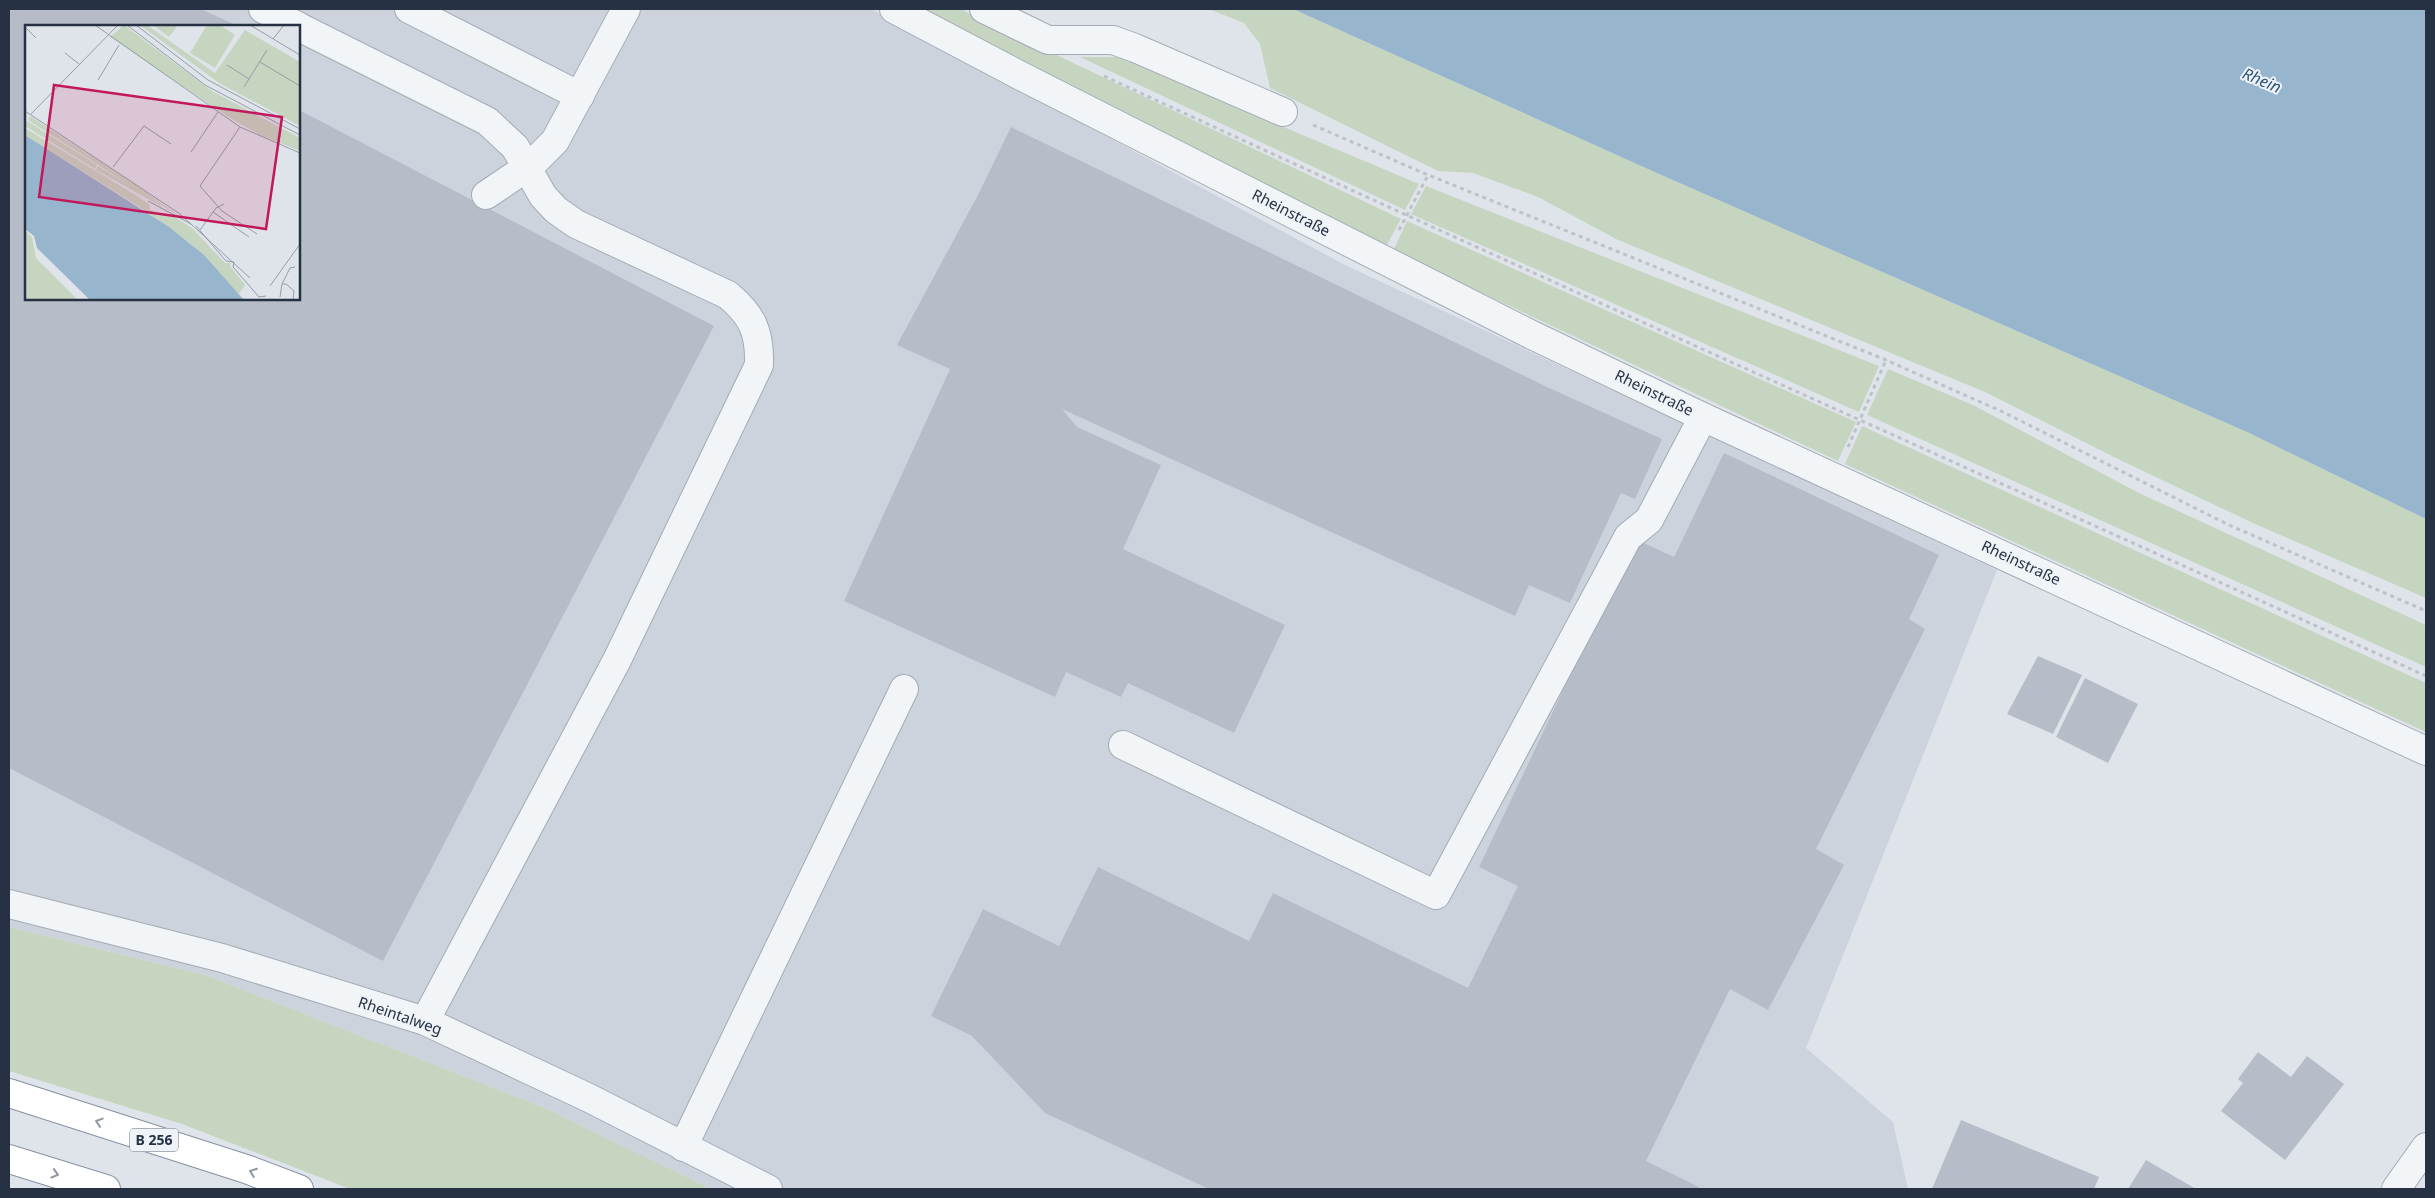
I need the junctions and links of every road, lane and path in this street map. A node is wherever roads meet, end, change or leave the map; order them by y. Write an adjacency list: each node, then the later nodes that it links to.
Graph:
1 (263, 9): 6 (street)
2 (409, 9): 9 (street)
3 (626, 9): 9 (street)
4 (894, 9): 17 (street, Rheinstraße)
5 (984, 9): 8 (street)
6 (296, 25)
7 (300, 27): 11 (street)
8 (1060, 41): 10 (street); 14 (path)
9 (580, 96): 11 (street)
10 (1283, 112): 12 (path)
11 (526, 168): 13 (street); 26 (street)
12 (1428, 175): 14 (path); 16 (path)
13 (486, 195)
14 (1406, 216): 15 (path); 18 (path)
15 (1401, 227)
16 (1886, 360): 18 (path); 20 (path)
17 (1704, 416): 23 (street); 24 (street, Rheinstraße)
18 (1860, 419): 19 (path); 21 (path)
19 (1855, 431)
20 (2426, 611)
21 (2426, 676)
22 (904, 689): 29 (street)
23 (1123, 745)
24 (2426, 751)
25 (9, 904): 26 (street, Rheintalweg)
26 (425, 1022): 29 (street, Rheintalweg)
27 (9, 1093): 32 (highway, B 256, one-way to 27)
28 (2426, 1147): 34 (street)
29 (683, 1148): 33 (street, Rheintalweg)
30 (9, 1160): 31 (highway, one-way to 31)
31 (106, 1189)
32 (299, 1189)
33 (768, 1189)
34 (2396, 1189)

